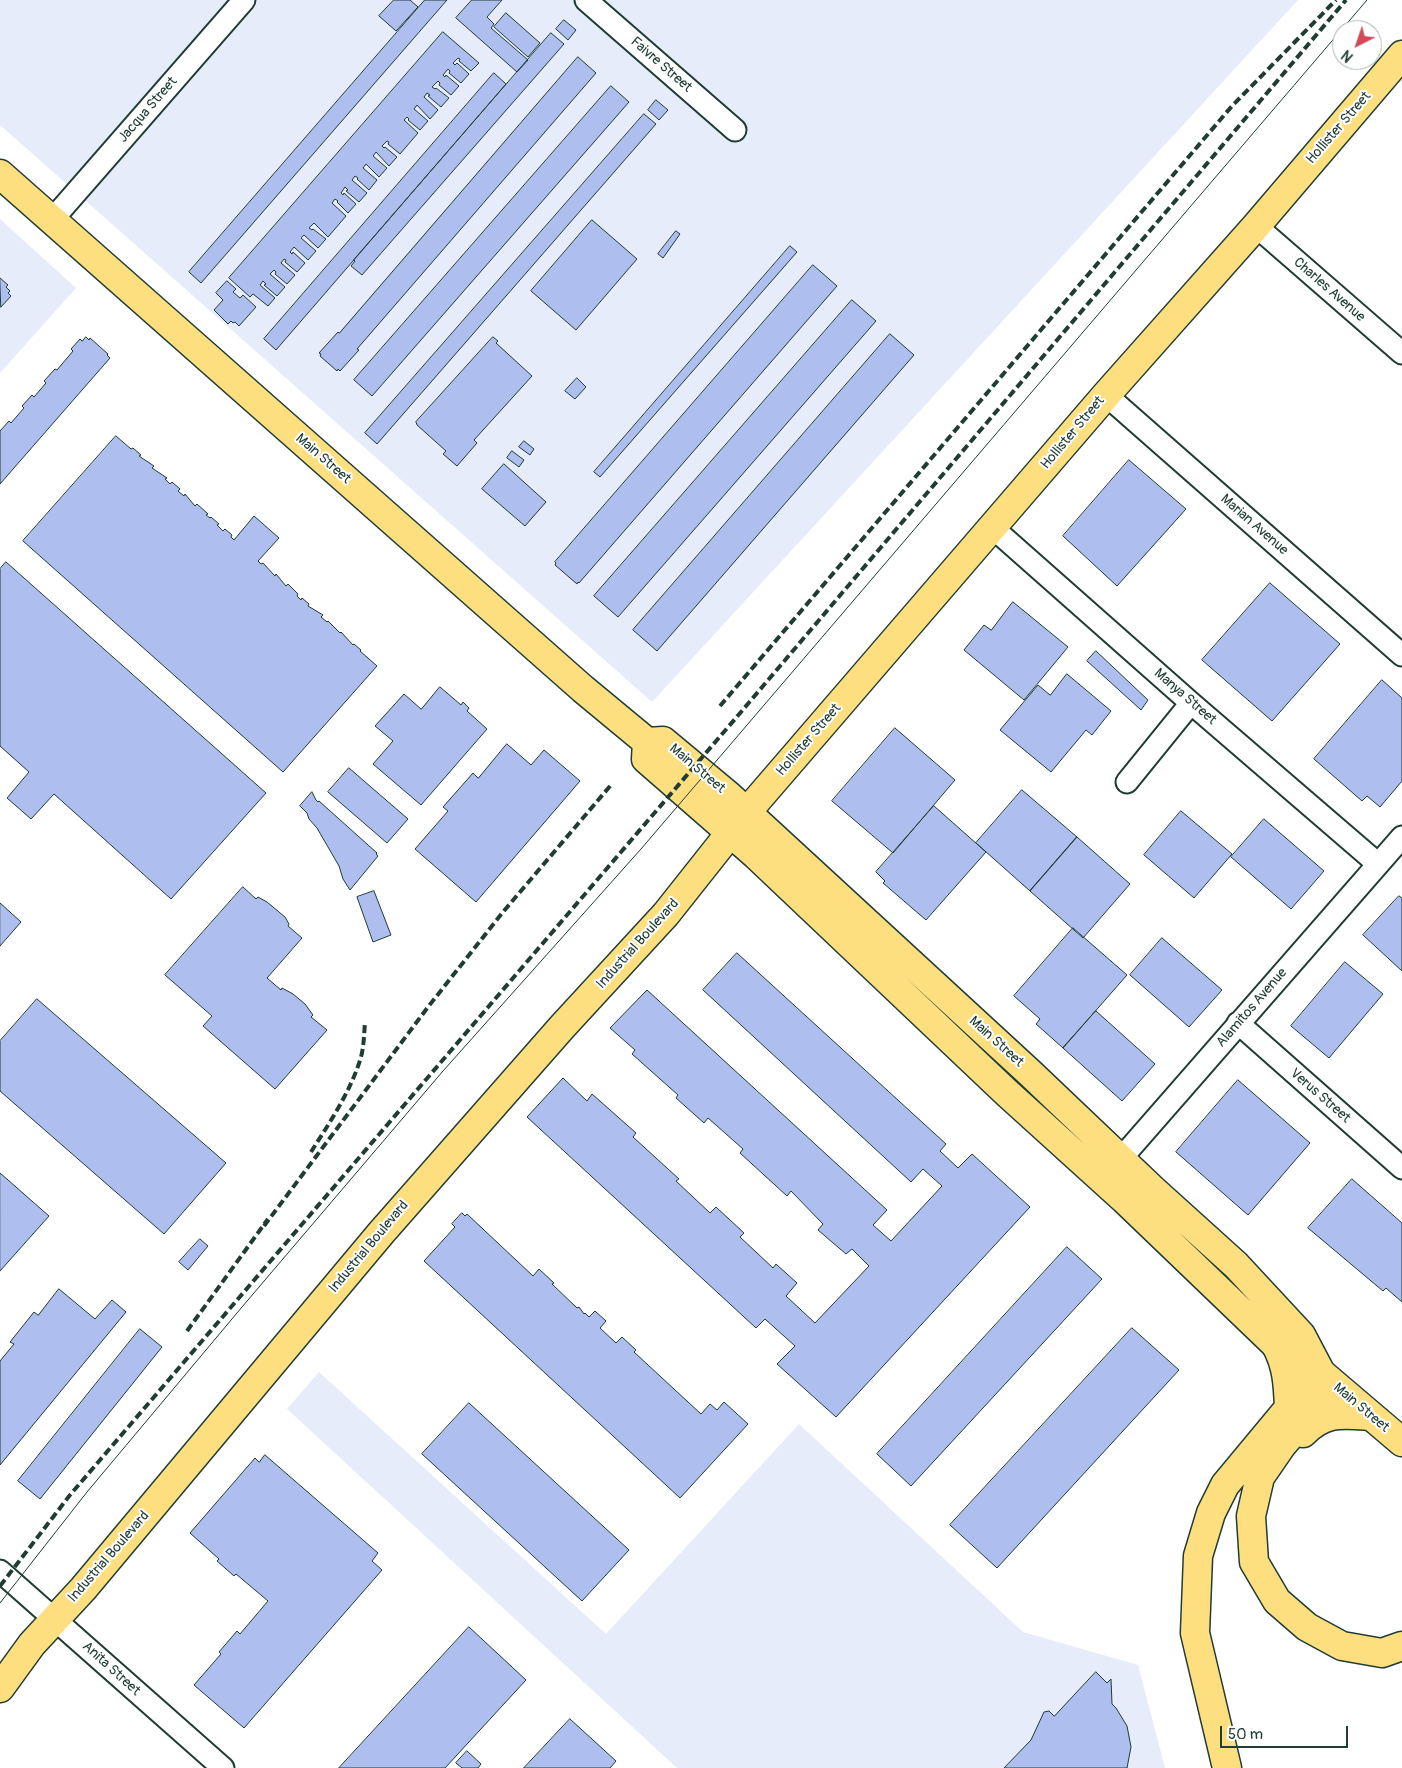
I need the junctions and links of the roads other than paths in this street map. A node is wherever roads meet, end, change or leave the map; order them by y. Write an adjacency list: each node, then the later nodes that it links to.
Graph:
1 (244, 0): 6 (street, Jacqua Street)
2 (586, 0): 4 (street, Faivre Street)
3 (1402, 55): 7 (main road, Hollister Street)
4 (736, 130)
5 (0, 174): 6 (main road, Main Street)
6 (52, 220): 14 (main road, Main Street)
7 (1256, 226): 8 (street, Charles Avenue); 9 (main road, Hollister Street)
8 (1402, 354)
9 (1106, 395): 10 (main road, Hollister Street); 11 (street, Marian Avenue)
10 (993, 528): 12 (street, Manya Street); 14 (main road, Hollister Street)
11 (1402, 655)
12 (1191, 703): 13 (street); 16 (street, Manya Street)
13 (1127, 782)
14 (738, 822): 18 (main road, Main Street); 20 (main road, Main Street); 28 (main road, Industrial Boulevard)
15 (1402, 837): 16 (street, Alamitos Avenue)
16 (1378, 864): 17 (street, Alamitos Avenue)
17 (1238, 1023): 18 (street, Alamitos Avenue); 19 (street, Verus Street)
18 (1121, 1158): 20 (street, Alamitos Avenue); 22 (main road, Main Street)
19 (1402, 1168)
20 (1102, 1180): 21 (main road, Main Street)
21 (1276, 1344): 22 (main road, Main Street); 23 (main road)
22 (1328, 1379): 23 (main road); 24 (main road, Main Street); 26 (main road)
23 (1289, 1408): 32 (main road)
24 (1370, 1416): 25 (main road, Main Street); 26 (main road)
25 (1402, 1442)
26 (1268, 1464): 29 (main road)
27 (0, 1571): 28 (street, Anita Street)
28 (55, 1620): 30 (main road, Industrial Boulevard); 31 (street, Anita Street)
29 (1402, 1646)
30 (0, 1688)
31 (223, 1768)
32 (1228, 1768)

